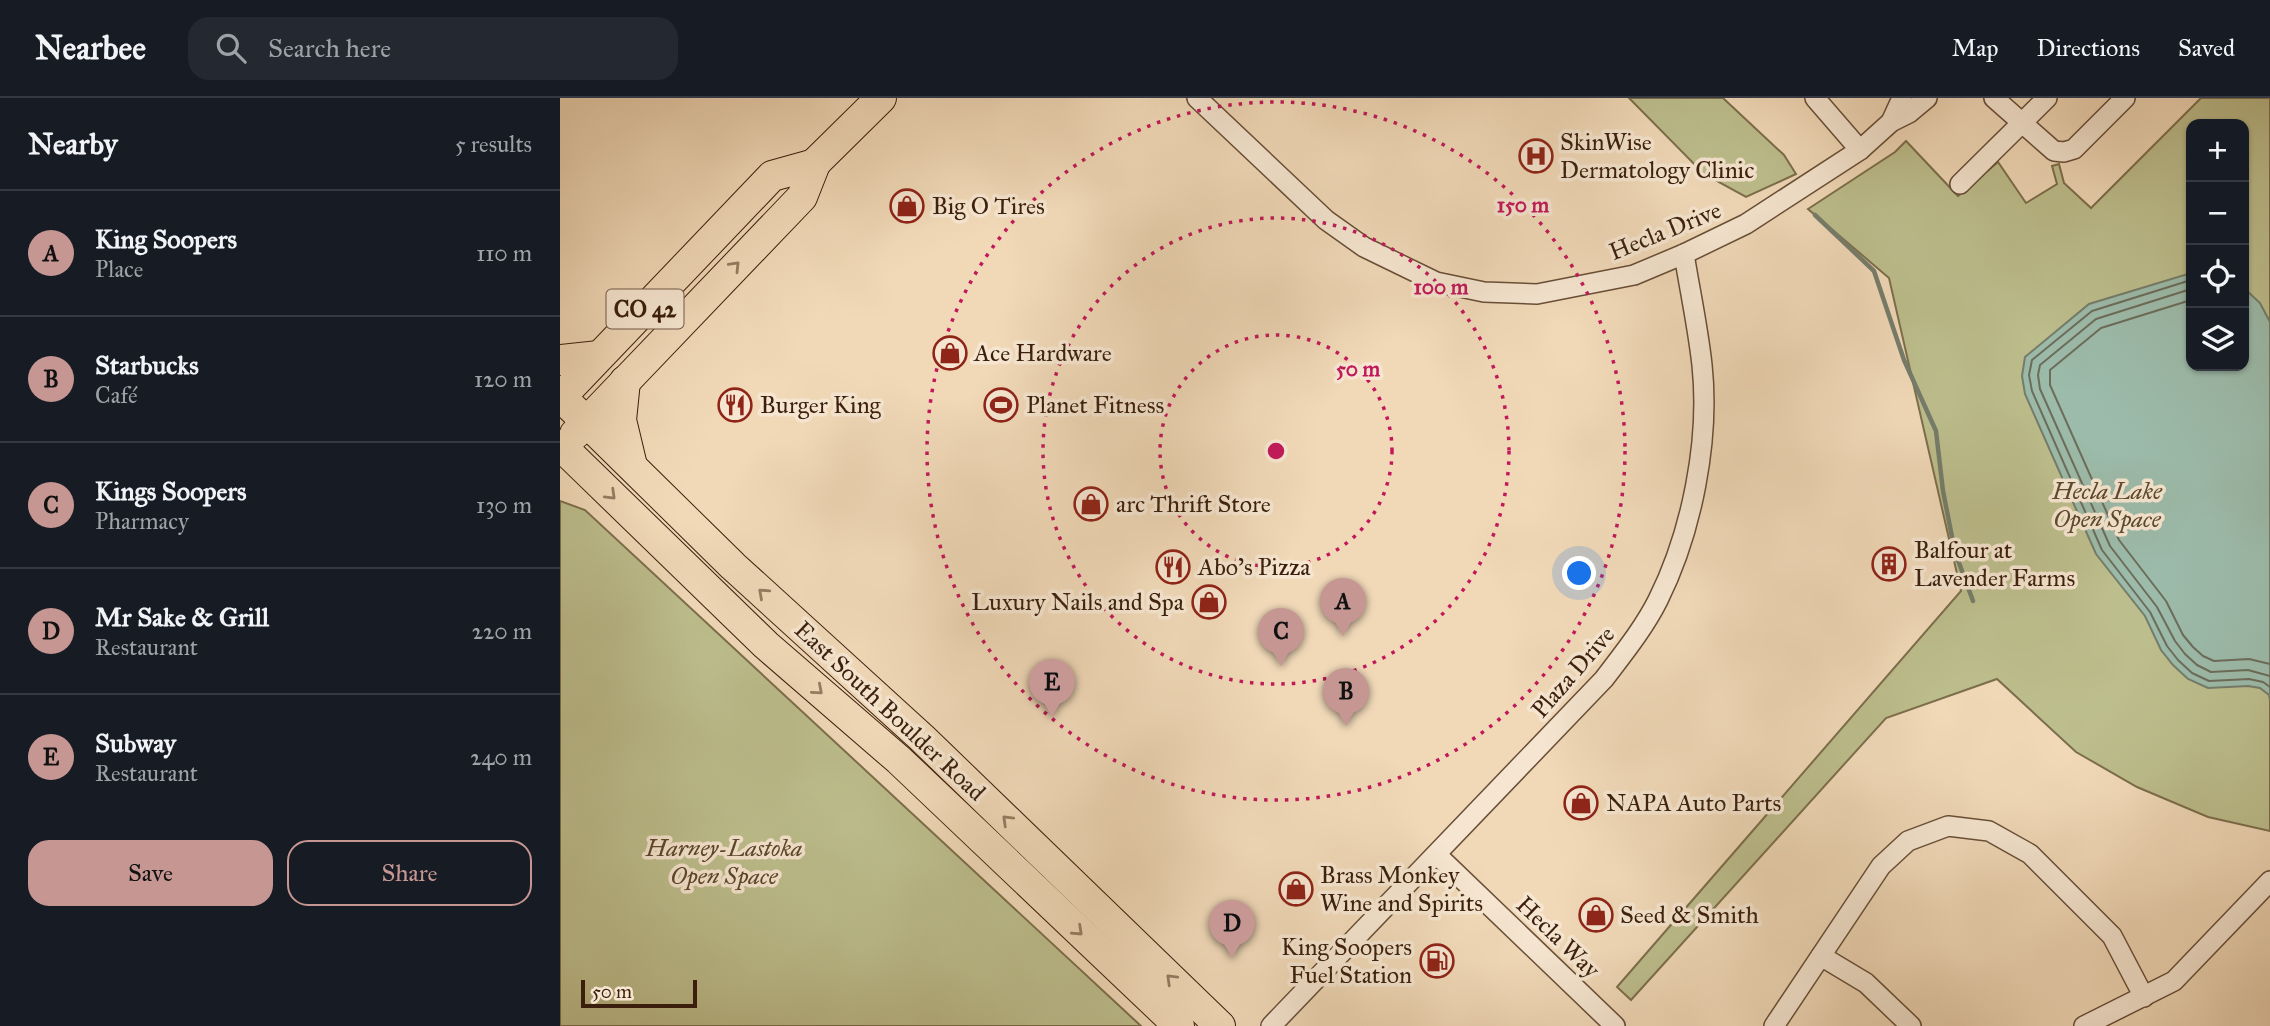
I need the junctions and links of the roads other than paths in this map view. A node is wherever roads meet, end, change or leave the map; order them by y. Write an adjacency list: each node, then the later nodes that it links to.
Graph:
1 (881, 98): 12 (main road, CO 42)
2 (1197, 98): 14 (street, Hecla Drive)
3 (1815, 98): 11 (street)
4 (1902, 98): 9 (street, Hecla Drive)
5 (1927, 98): 9 (street, Hecla Drive)
6 (2047, 98): 10 (street)
7 (2125, 98): 10 (street)
8 (1997, 99): 10 (street)
9 (1891, 122): 11 (street, Hecla Drive)
10 (2023, 124): 13 (street)
11 (1860, 150): 14 (street, Hecla Drive)
12 (815, 164): 15 (main road, CO 42); 17 (main road, CO 42, one-way to 12)
13 (1960, 184)
14 (1684, 254): 22 (street, Plaza Drive)
15 (600, 356): 16 (main road); 18 (main road, CO 42)
16 (560, 360)
17 (625, 381): 19 (main road, CO 42); 21 (main road)
18 (560, 397): 19 (main road, East South Boulder Road)
19 (588, 421): 20 (main road, CO 42); 21 (main road, East South Boulder Road)
20 (561, 447): 26 (main road, East South Boulder Road, one-way to 26)
21 (632, 467): 27 (main road, East South Boulder Road, one-way to 21)
22 (1437, 855): 28 (street, Plaza Drive); 29 (street, Hecla Way)
23 (2270, 881): 25 (street)
24 (1821, 956): 25 (street); 30 (street); 31 (street)
25 (2144, 997): 32 (street)
26 (1179, 1026)
27 (1220, 1026)
28 (1271, 1026)
29 (1615, 1026)
30 (1774, 1026)
31 (1911, 1026)
32 (2084, 1026)

